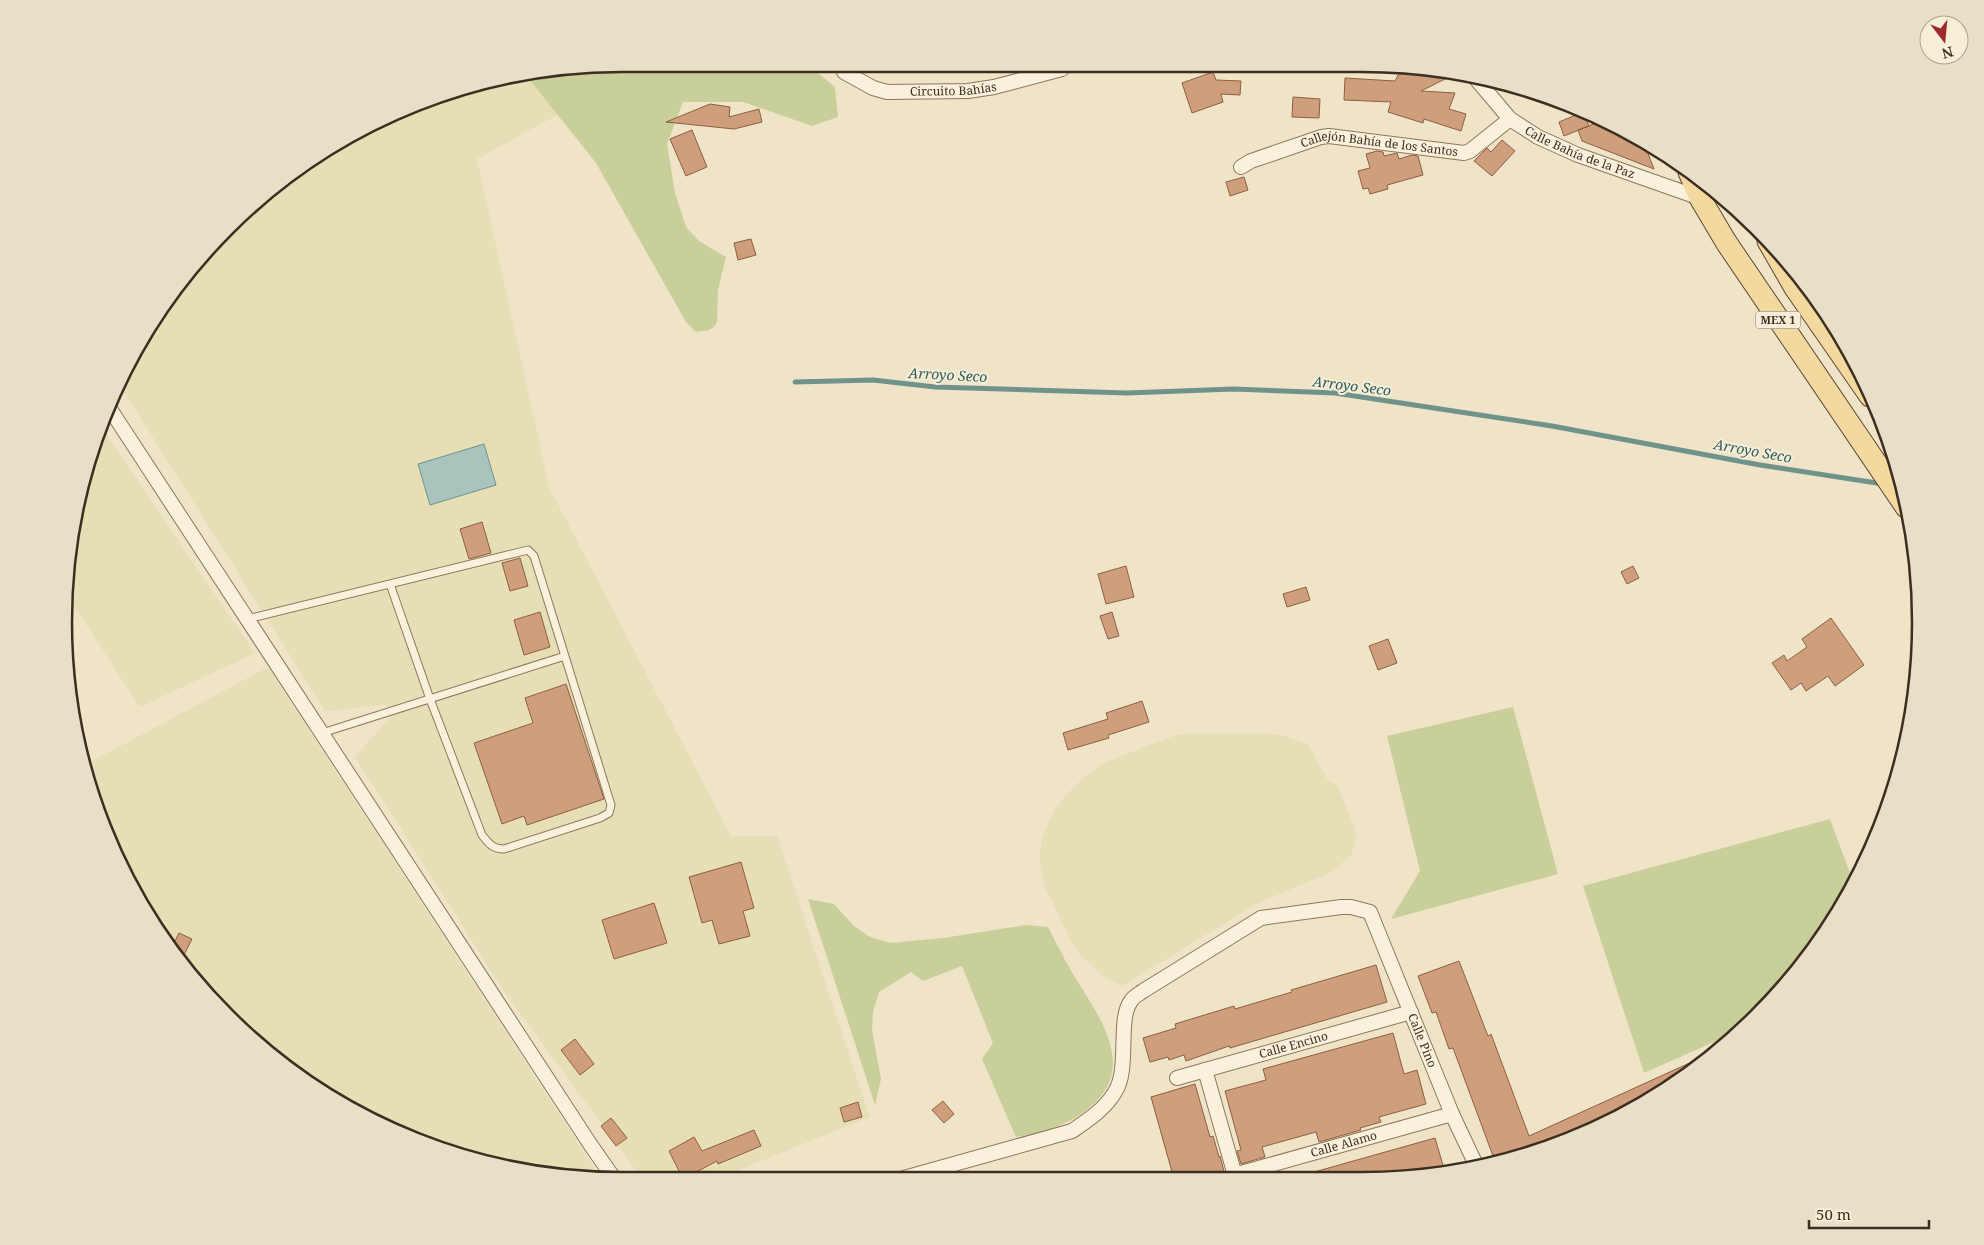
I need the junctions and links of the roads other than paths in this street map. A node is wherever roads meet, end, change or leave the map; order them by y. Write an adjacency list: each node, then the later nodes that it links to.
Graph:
1 (844, 72): 2 (street, Circuito Bahías)
2 (1048, 72)
3 (1482, 86): 4 (street, Calle Bahía de la Paz)
4 (1510, 120): 5 (street, Callejón Bahía de los Santos); 7 (street, Calle Bahía de la Paz)
5 (1241, 167)
6 (1694, 185): 7 (main road, MEX 1)
7 (1700, 198): 9 (main road, MEX 1)
8 (113, 414): 11 (street)
9 (1896, 493)
10 (390, 584): 11 (lane); 12 (lane); 13 (lane)
11 (247, 619): 14 (street)
12 (565, 656): 13 (lane); 13 (lane)
13 (430, 699): 14 (lane)
14 (322, 733): 20 (street)
15 (1411, 1012): 16 (street, Calle Encino); 18 (street, Calle Pino); 21 (street, Calle Pino)
16 (1205, 1070): 17 (street, Calle Encino); 22 (street)
17 (1177, 1078)
18 (1452, 1114): 19 (street, Calle Pino); 23 (street, Calle Alamo)
19 (1474, 1161)
20 (609, 1172)
21 (925, 1172)
22 (1234, 1172)
23 (1252, 1172)

